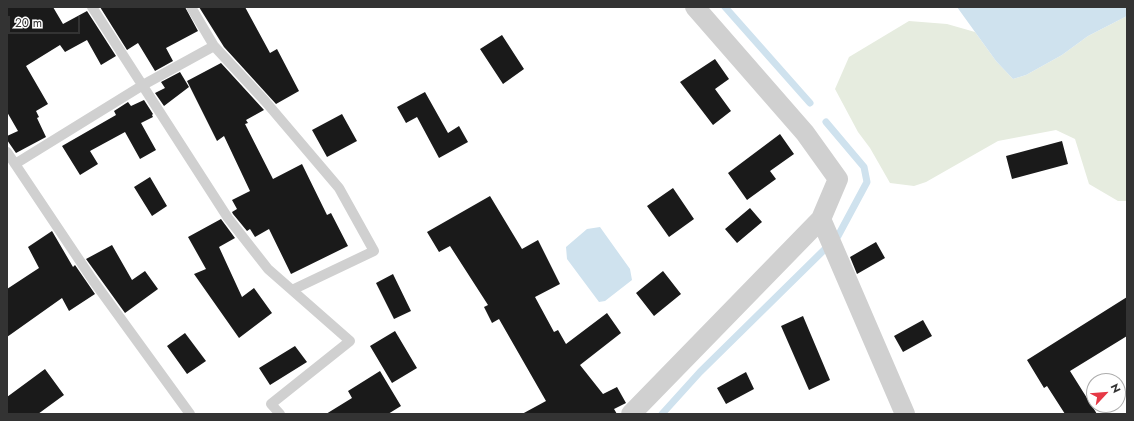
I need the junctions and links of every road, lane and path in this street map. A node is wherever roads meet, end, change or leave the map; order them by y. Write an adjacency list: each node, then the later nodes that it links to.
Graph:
1 (92, 7): 5 (lane)
2 (191, 7): 4 (lane)
3 (695, 7): 8 (street)
4 (214, 46): 5 (lane); 9 (lane)
5 (143, 85): 7 (lane); 9 (lane)
6 (7, 152): 7 (lane)
7 (16, 164): 11 (lane)
8 (821, 220): 10 (street); 13 (street)
9 (292, 290): 12 (lane)
10 (634, 413)
11 (190, 414)
12 (280, 414)
13 (906, 414)

